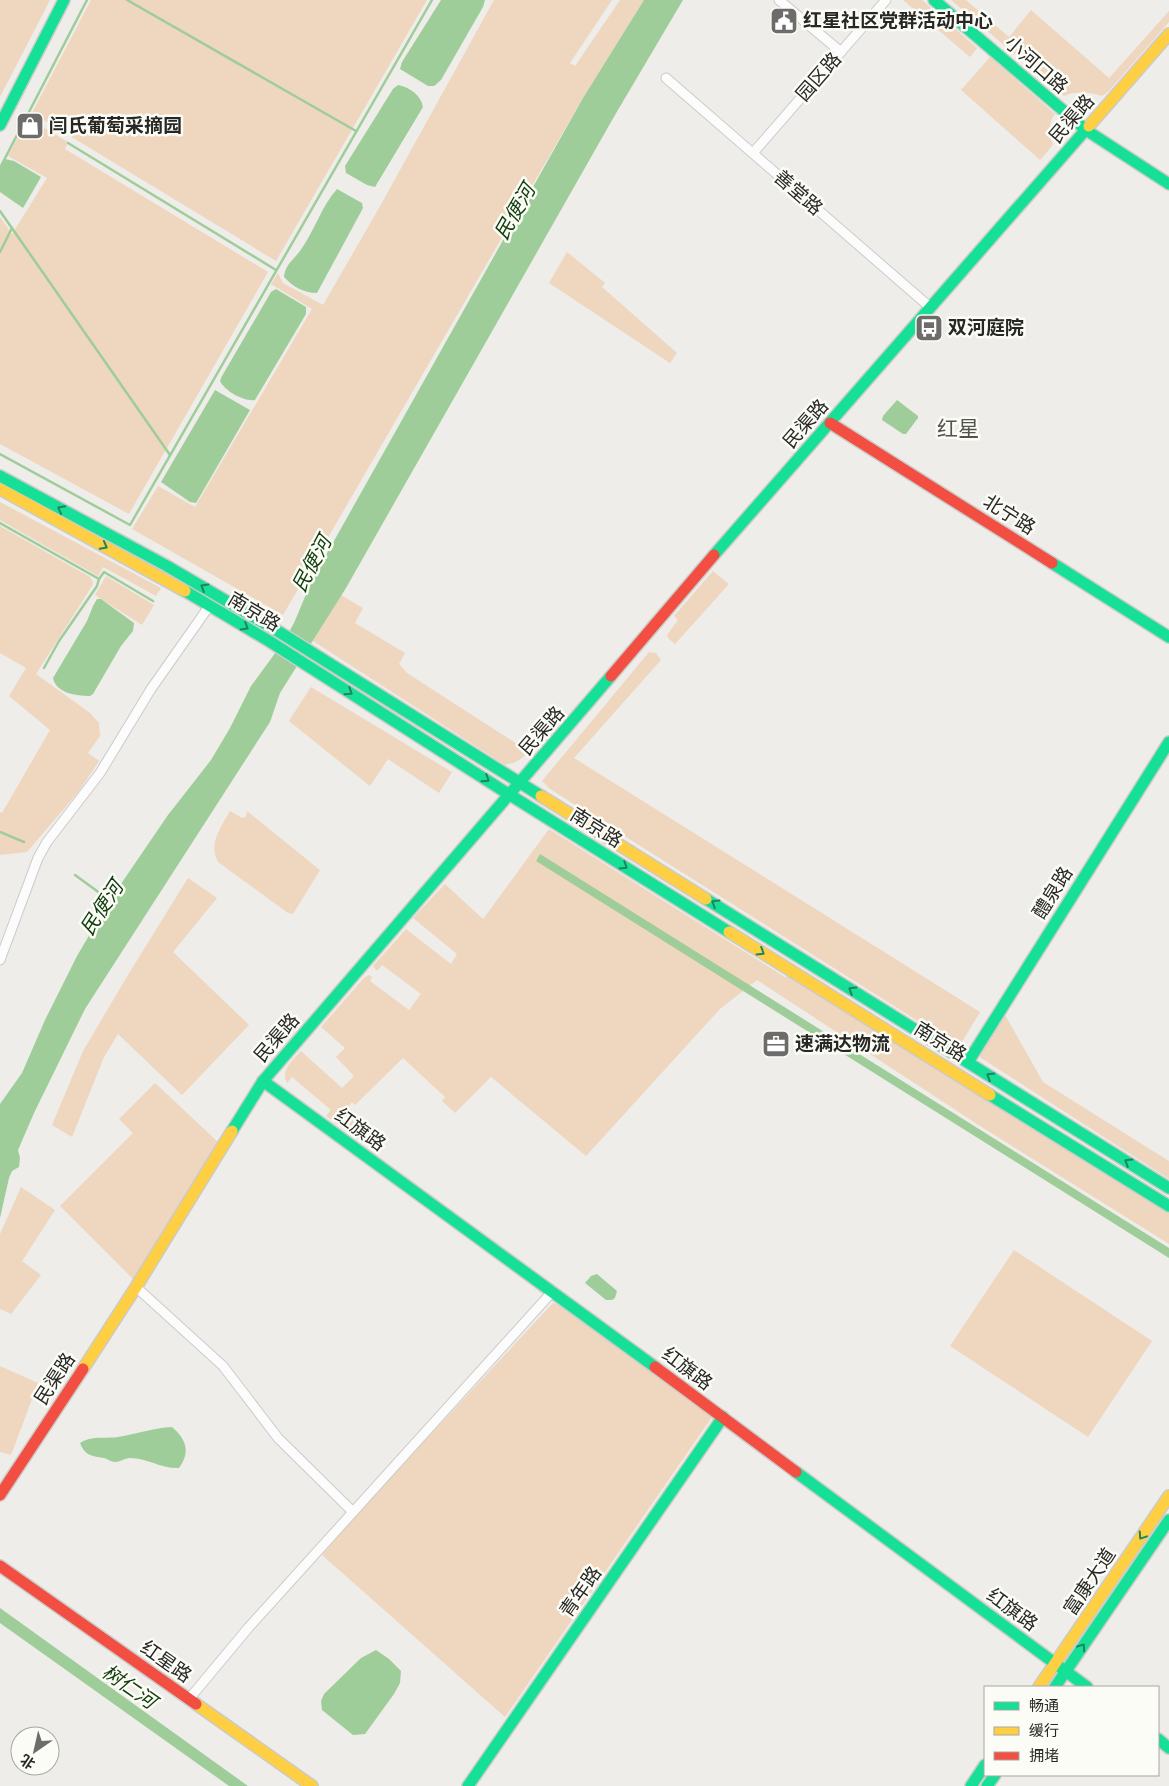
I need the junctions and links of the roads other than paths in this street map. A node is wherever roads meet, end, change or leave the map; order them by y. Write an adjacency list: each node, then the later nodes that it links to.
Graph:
1 (64, 0): 8 (street)
2 (779, 0): 6 (street)
3 (886, 0): 6 (street, 园区路)
4 (934, 0): 9 (street, 小河口路)
5 (1169, 34): 9 (street, 民渠路)
6 (840, 52): 10 (street, 园区路)
7 (666, 78): 10 (street, 善堂路)
8 (0, 125)
9 (1086, 130): 11 (street, 小河口路); 12 (street, 民渠路)
10 (753, 153): 12 (street, 善堂路)
11 (1169, 184)
12 (931, 308): 13 (street, 民渠路)
13 (830, 423): 17 (street, 北宁路); 19 (street, 民渠路)
14 (0, 476): 19 (street, 南京路, one-way to 14)
15 (0, 489): 16 (street, 南京路, one-way to 16)
16 (210, 606): 20 (street, 南京路, one-way to 20); 21 (street)
17 (1169, 637)
18 (1169, 742): 22 (street, 醴泉路)
19 (520, 783): 20 (street, 民渠路); 22 (street, 南京路, one-way to 19)
20 (510, 795): 23 (street, 民渠路); 25 (street, 南京路, one-way to 25)
21 (0, 960)
22 (968, 1062): 24 (street, 南京路, one-way to 22)
23 (263, 1082): 26 (street, 民渠路); 27 (street, 红旗路)
24 (1169, 1188)
25 (1169, 1206)
26 (136, 1287): 29 (street, 民渠路); 32 (street)
27 (553, 1291): 28 (street, 红旗路); 32 (street)
28 (723, 1417): 35 (street, 红旗路); 45 (street, 青年路)
29 (0, 1495)
30 (1169, 1496): 31 (street, 富康大道)
31 (1166, 1509): 35 (street, 富康大道, one-way to 35)
32 (354, 1512): 40 (street)
33 (1169, 1520): 36 (street, 富康大道, one-way to 33)
34 (0, 1566): 40 (street, 红星路)
35 (1055, 1663): 36 (street, 红旗路); 37 (street, 富康大道)
36 (1066, 1671): 38 (street, 富康大道); 39 (street, 红旗路)
37 (1040, 1686)
38 (1056, 1686)
39 (1086, 1686)
40 (188, 1699): 44 (street, 红星路)
41 (1159, 1740): 42 (street)
42 (1169, 1748)
43 (984, 1766): 46 (street)
44 (312, 1786)
45 (468, 1786)
46 (971, 1786)

